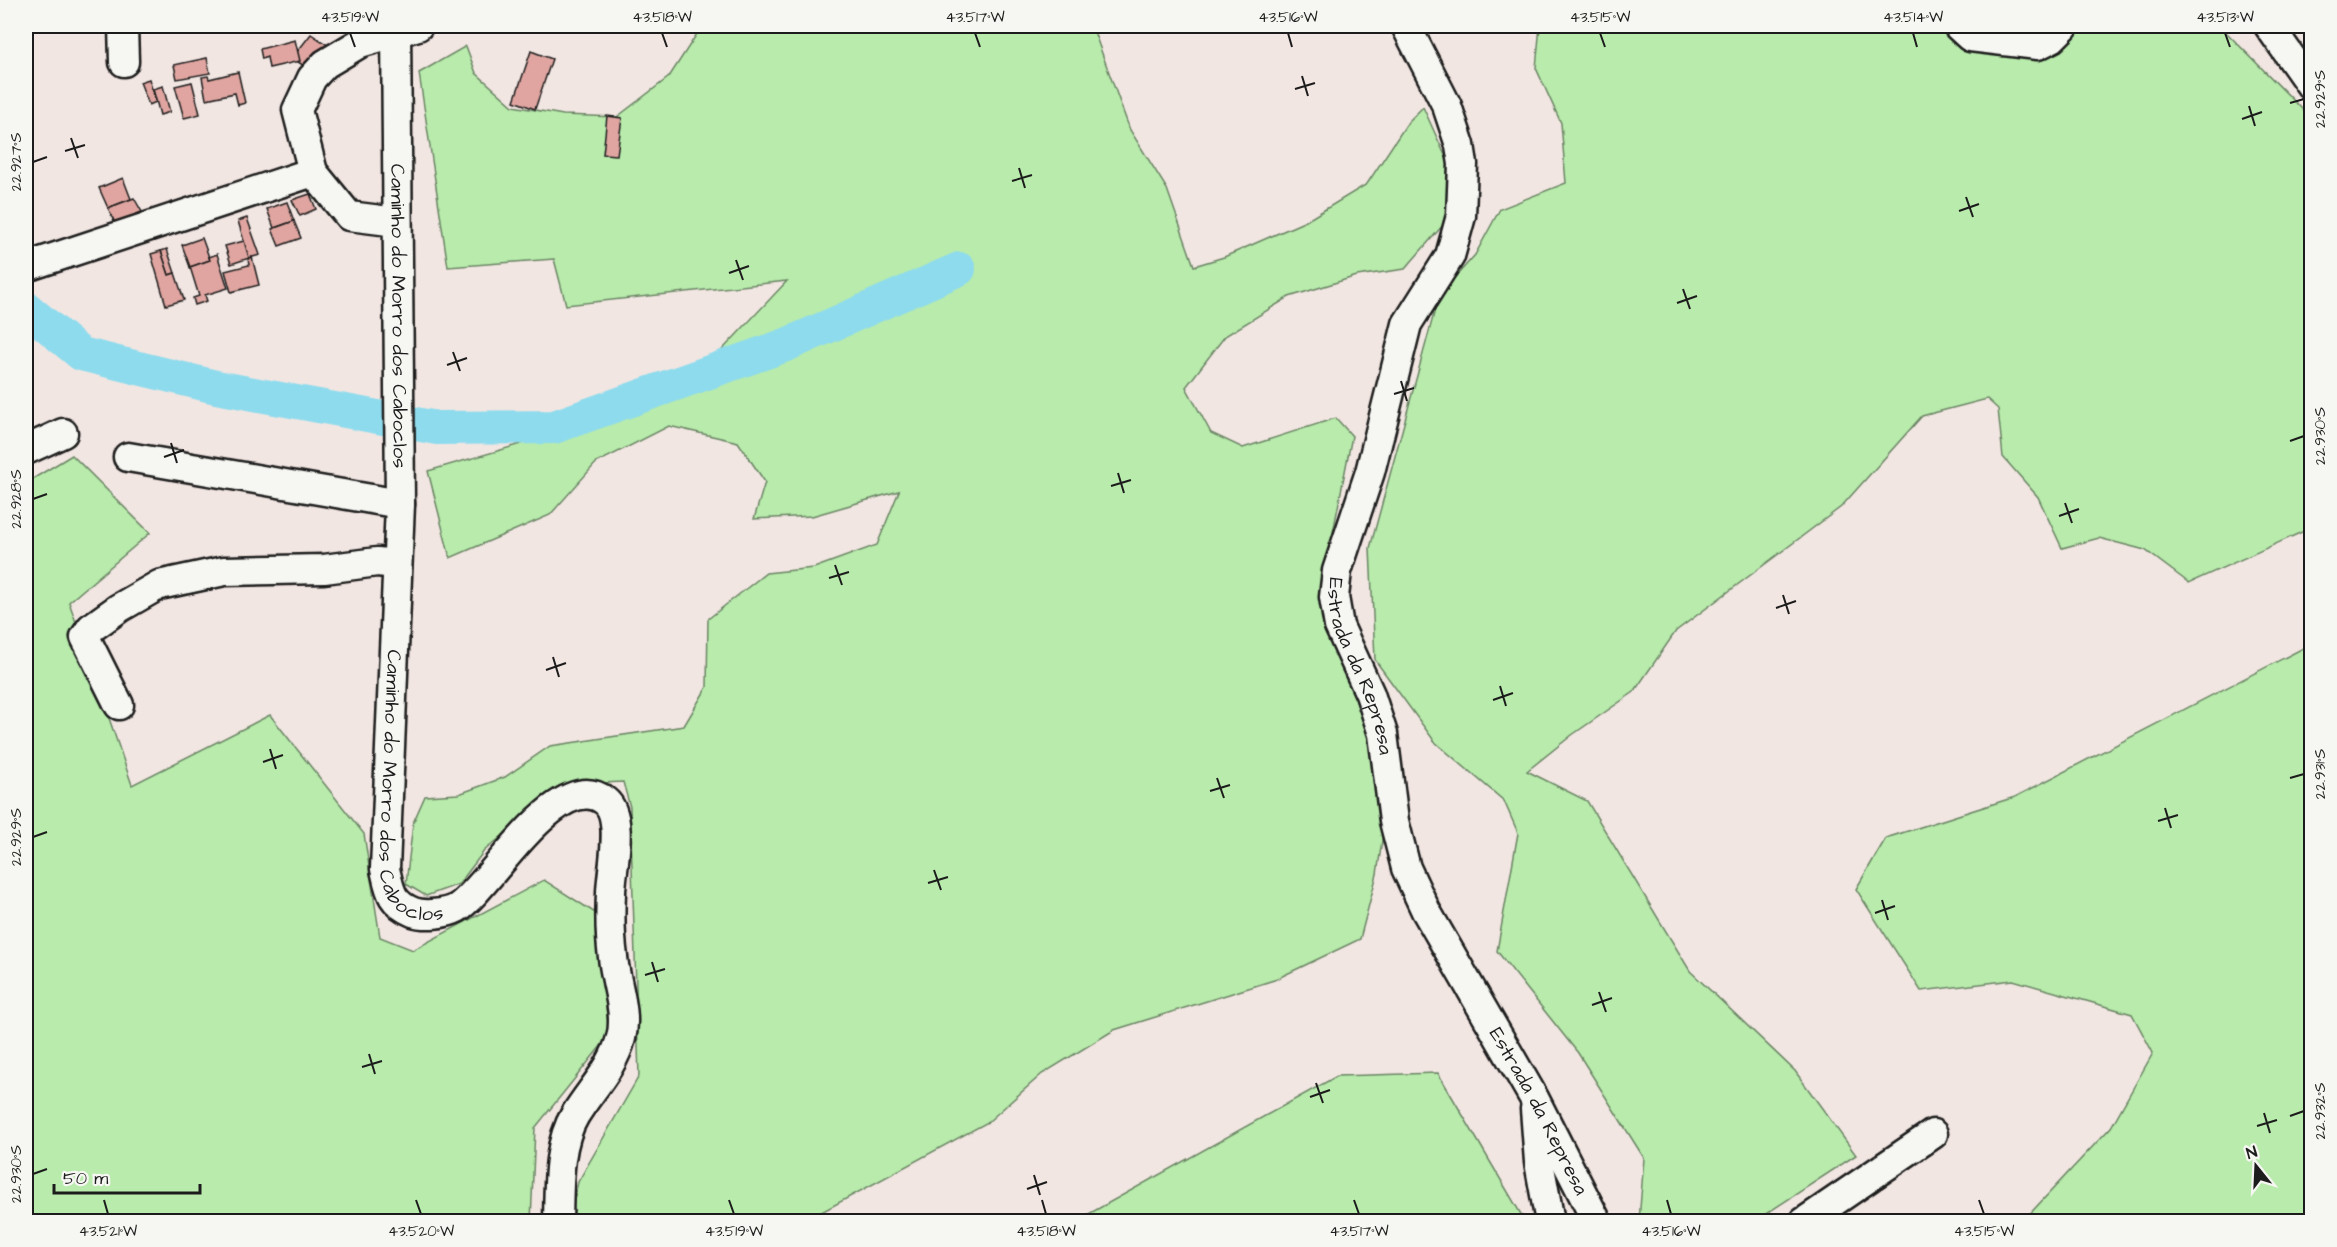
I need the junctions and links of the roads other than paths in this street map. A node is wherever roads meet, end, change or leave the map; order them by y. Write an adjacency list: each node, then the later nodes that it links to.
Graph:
1 (123, 26): 7 (street)
2 (1406, 26): 18 (street, Estrada da Represa)
3 (1958, 26): 4 (street)
4 (2064, 26)
5 (2269, 26): 8 (street)
6 (403, 28): 9 (street); 10 (street, Caminho do Morro dos Caboclos)
7 (124, 62)
8 (2312, 87)
9 (313, 172): 10 (street); 11 (street)
10 (397, 222): 15 (street, Caminho do Morro dos Caboclos)
11 (26, 267)
12 (63, 433): 13 (street)
13 (26, 450)
14 (128, 457): 15 (street)
15 (400, 498): 16 (street, Caminho do Morro dos Caboclos)
16 (397, 564): 17 (street); 20 (street, Caminho do Morro dos Caboclos)
17 (119, 705)
18 (1534, 1098): 21 (street); 22 (street, Estrada da Represa)
19 (1933, 1134): 23 (street)
20 (558, 1221)
21 (1550, 1221)
22 (1597, 1221)
23 (1804, 1221)

